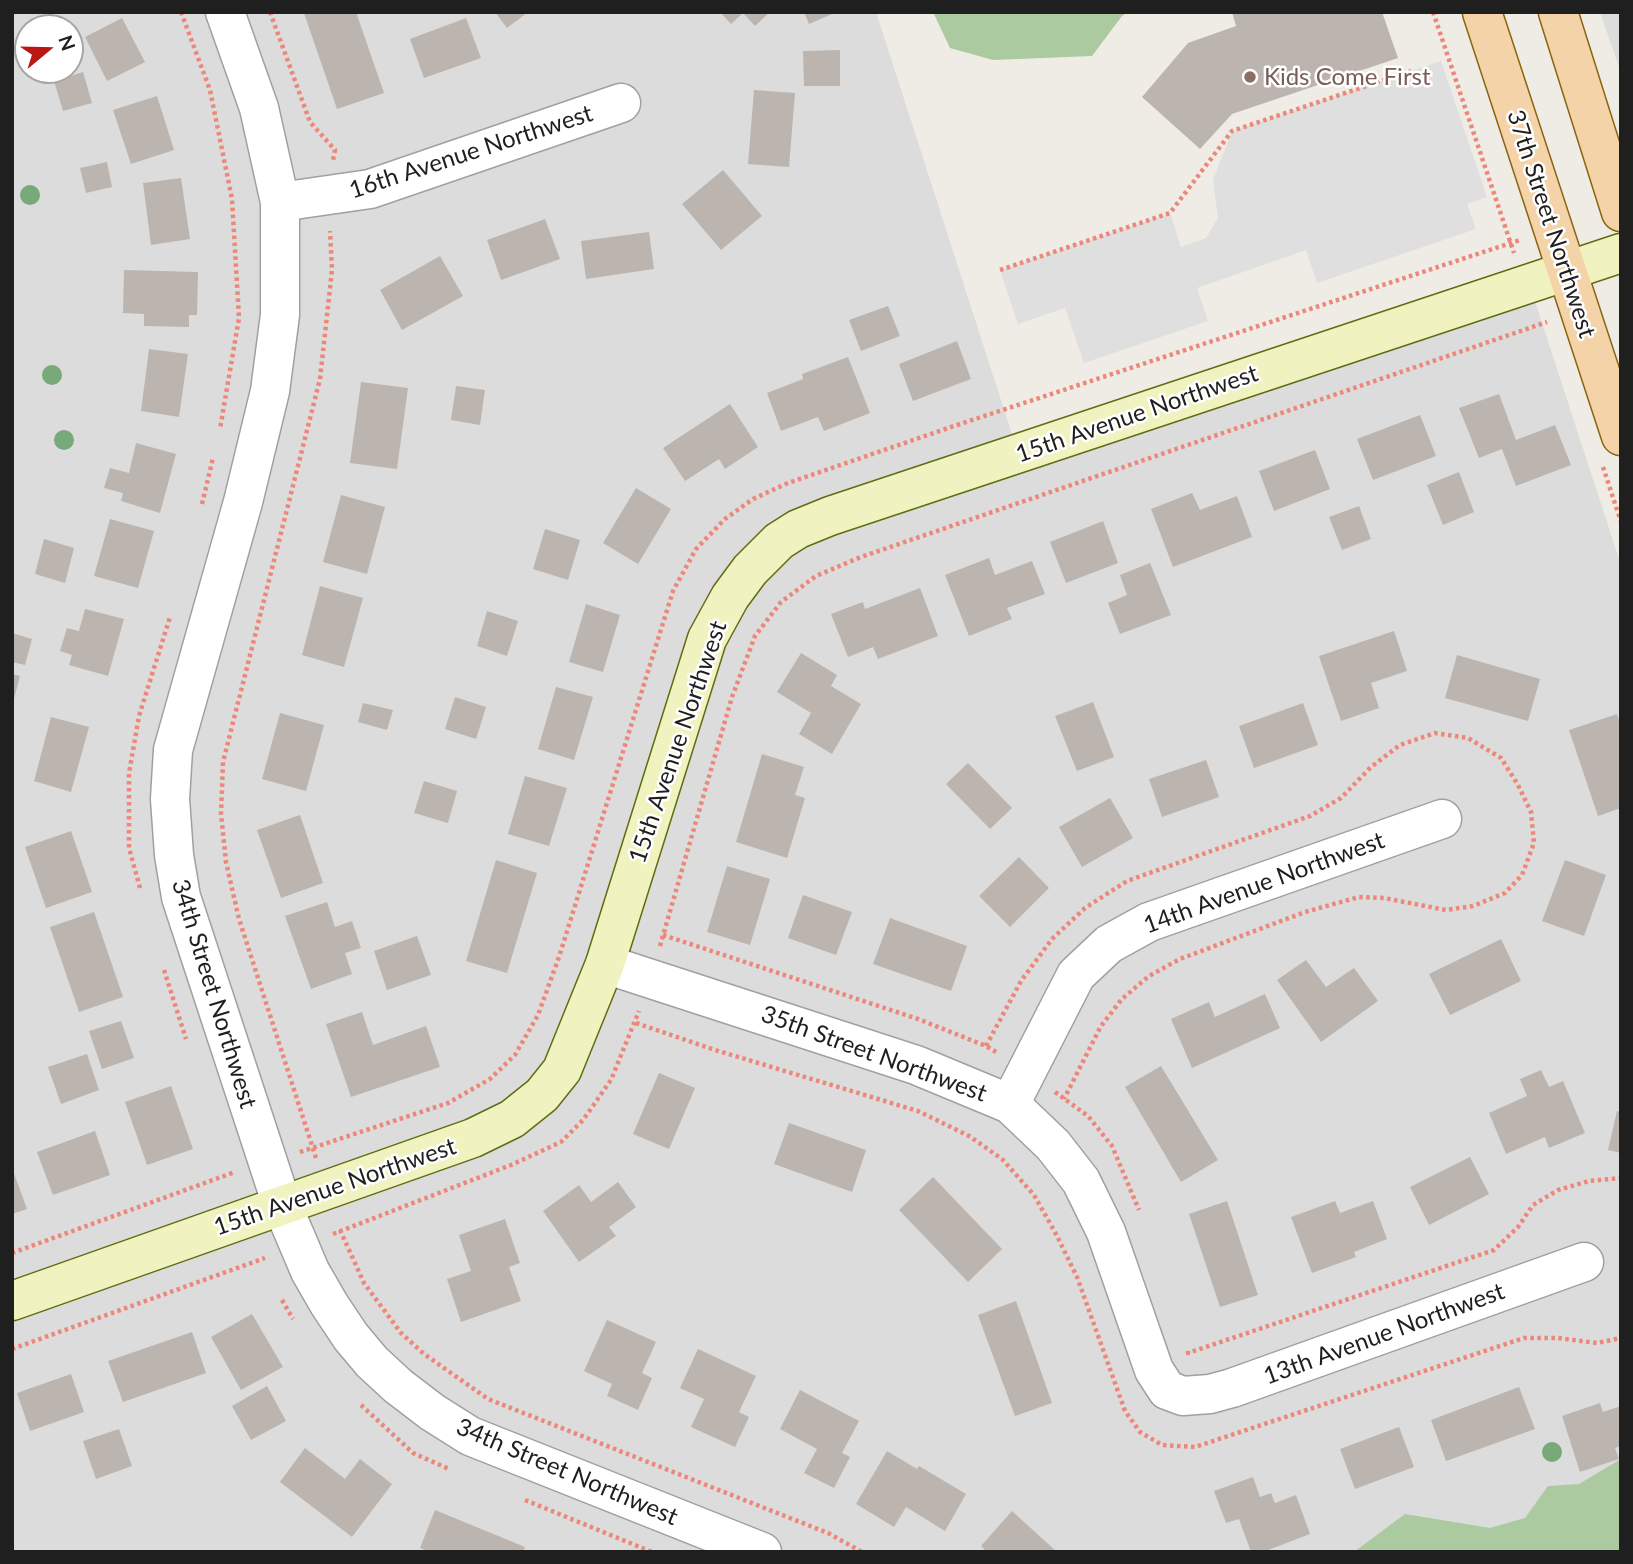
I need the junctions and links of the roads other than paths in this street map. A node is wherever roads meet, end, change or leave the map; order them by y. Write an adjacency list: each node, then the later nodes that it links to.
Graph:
1 (225, 12): 5 (street, 34th Street Northwest)
2 (1482, 12): 8 (main road, 37th Street Northwest)
3 (1558, 12): 6 (main road)
4 (621, 103): 5 (street, 16th Avenue Northwest)
5 (280, 202): 13 (street, 34th Street Northwest)
6 (1621, 212)
7 (1621, 253): 8 (street, 15th Avenue Northwest)
8 (1565, 270): 9 (main road, 37th Street Northwest); 11 (street, 15th Avenue Northwest)
9 (1621, 436)
10 (1442, 819): 12 (street, 14th Avenue Northwest)
11 (604, 964): 12 (street, 35th Street Northwest); 13 (street, 15th Avenue Northwest)
12 (1010, 1104): 16 (street, 35th Street Northwest)
13 (282, 1205): 15 (street, 15th Avenue Northwest); 17 (street, 34th Street Northwest)
14 (1584, 1262): 16 (street, 13th Avenue Northwest)
15 (12, 1301)
16 (1183, 1396)
17 (762, 1552)

